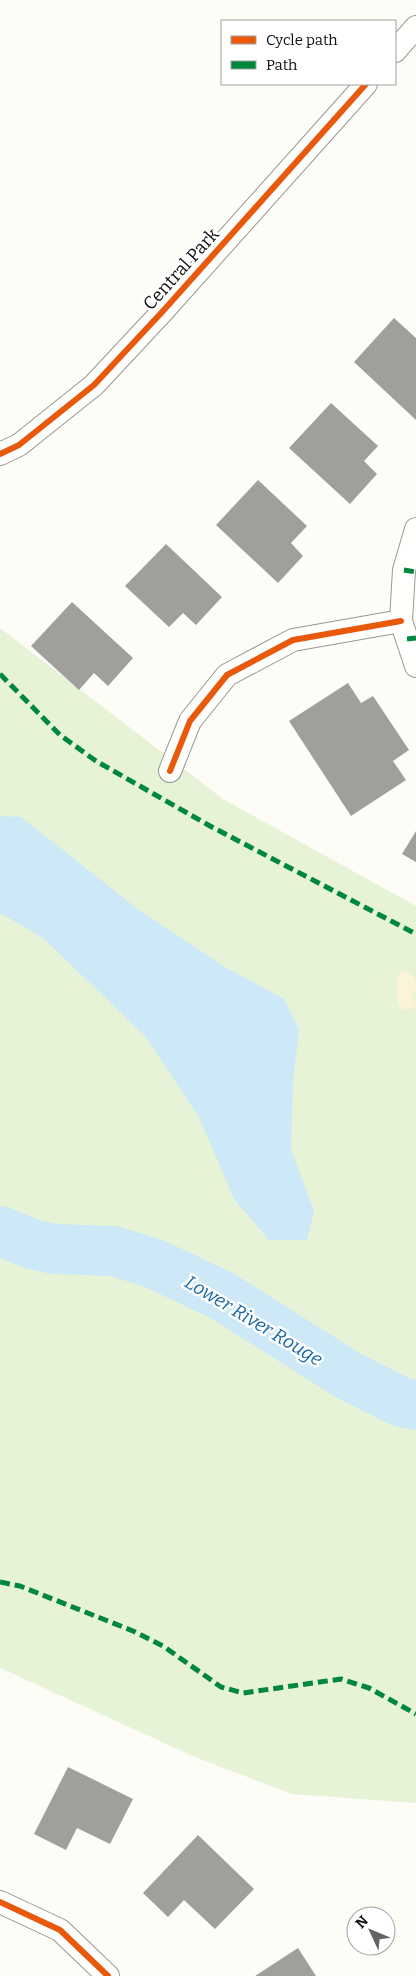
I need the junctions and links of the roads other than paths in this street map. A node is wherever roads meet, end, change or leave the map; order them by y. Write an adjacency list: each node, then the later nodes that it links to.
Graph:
1 (416, 27): 2 (street)
2 (396, 50)
3 (365, 85): 4 (street, Central Park)
4 (0, 454)
5 (416, 529): 6 (street)
6 (401, 621): 7 (street); 8 (street)
7 (416, 666)
8 (170, 771)
9 (0, 1902): 10 (street)
10 (108, 1976)

